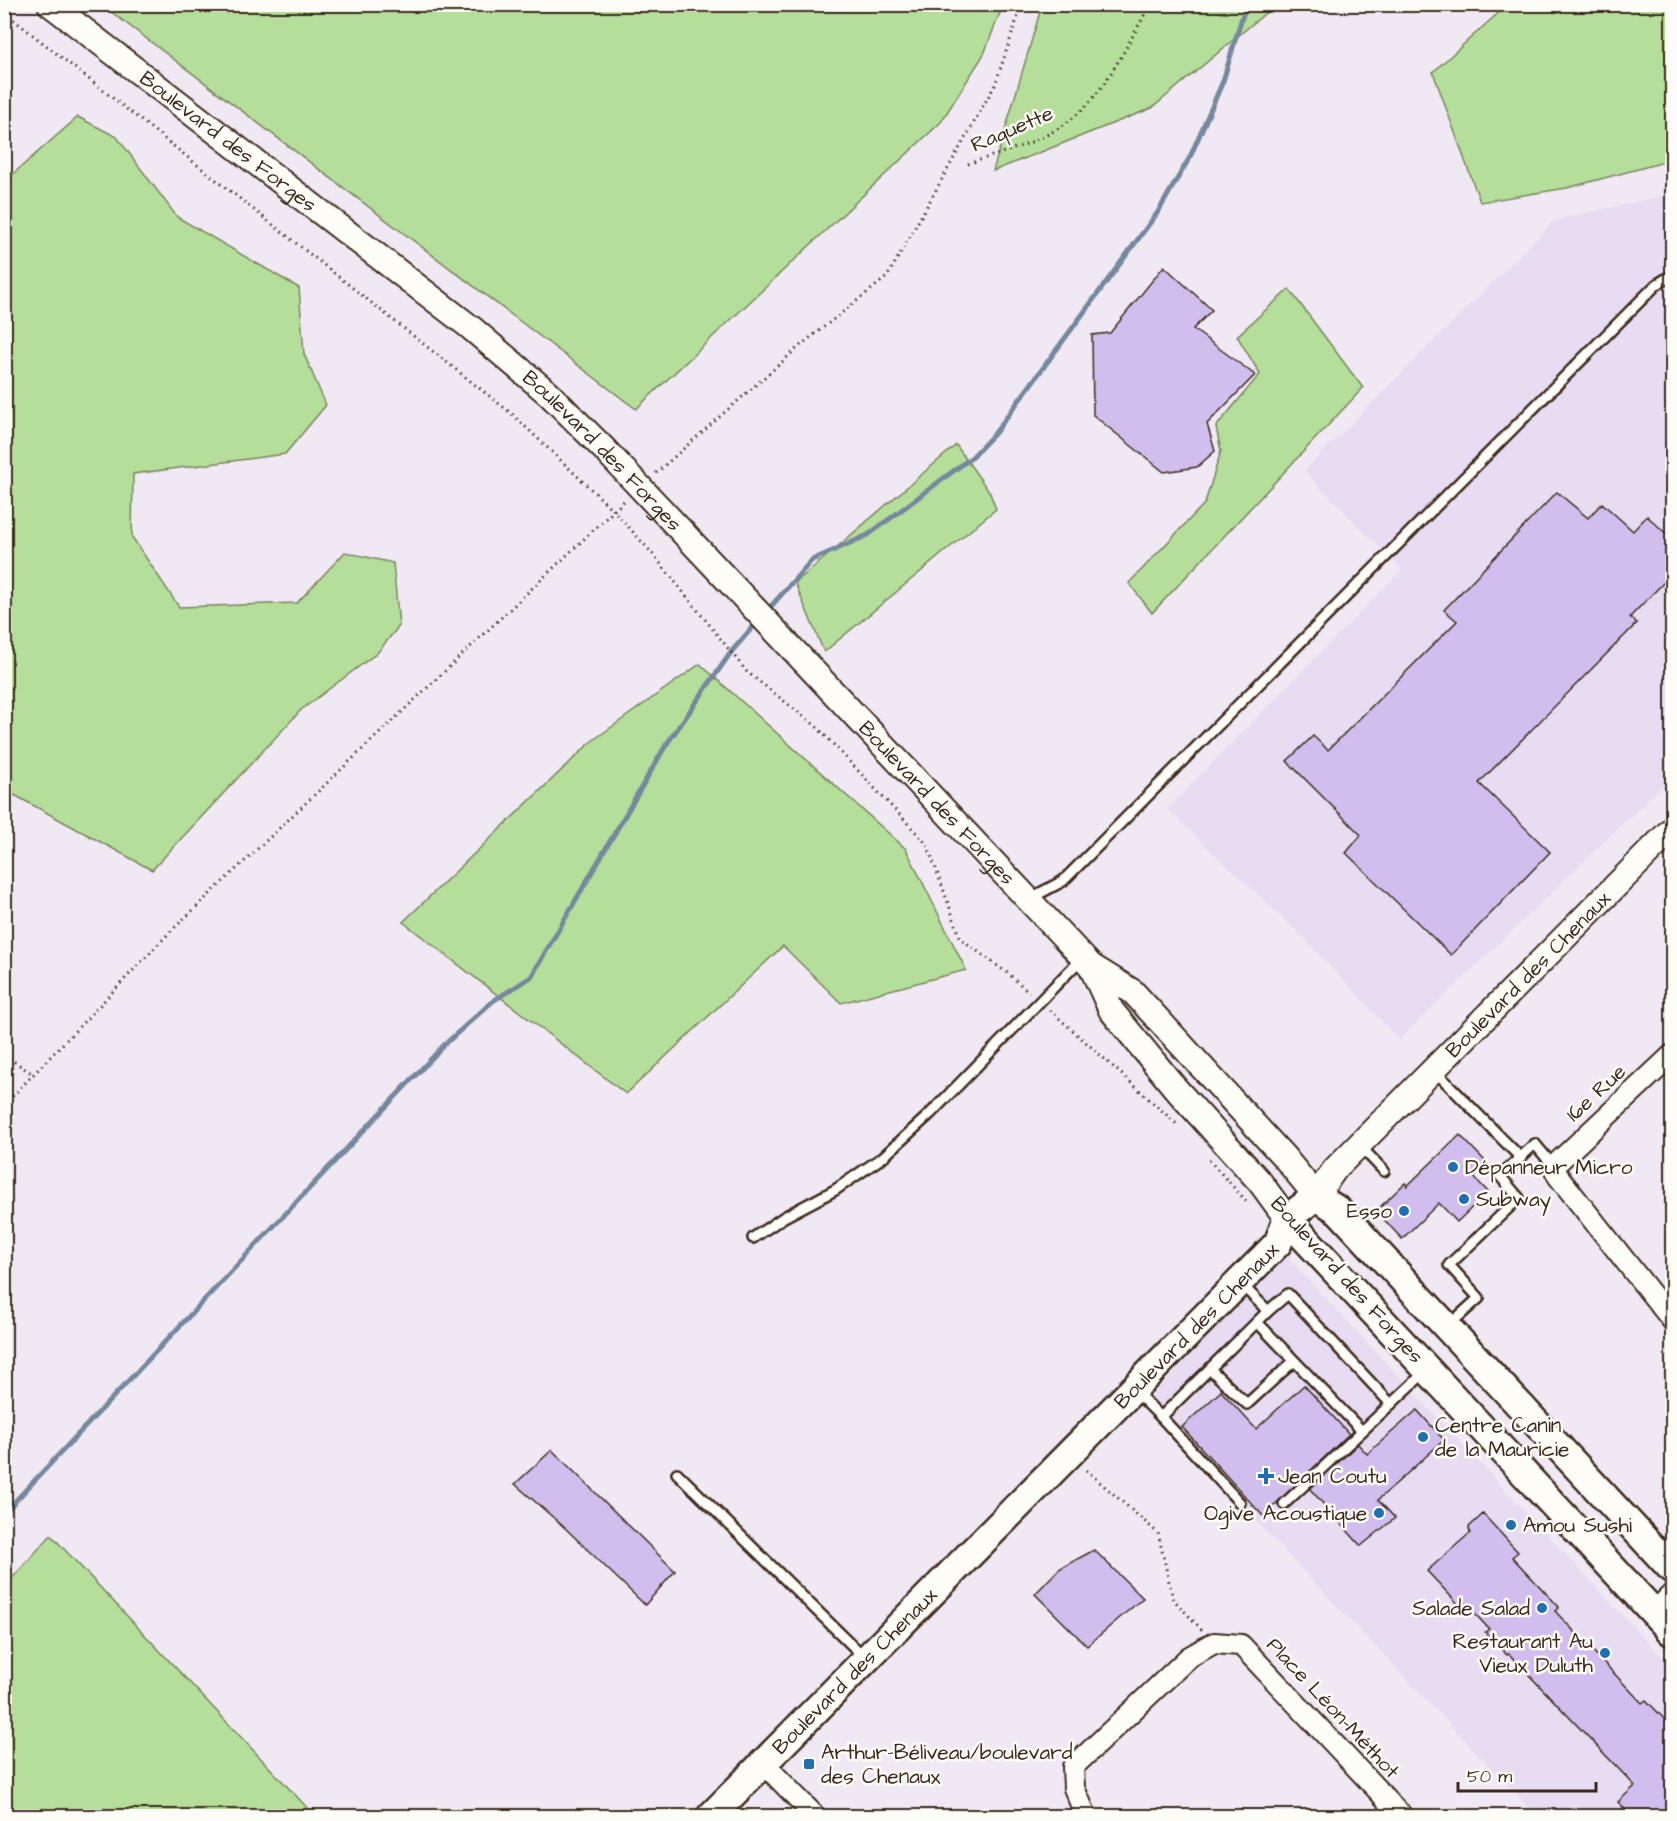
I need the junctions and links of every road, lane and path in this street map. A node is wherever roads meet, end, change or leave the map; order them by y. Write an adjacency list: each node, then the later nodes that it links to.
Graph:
1 (50, 4): 7 (street, Boulevard des Forges)
2 (1022, 4): 7 (path)
3 (1151, 4): 5 (path, Raquette)
4 (4, 12): 8 (path)
5 (968, 164)
6 (1672, 275): 10 (lane)
7 (639, 487): 8 (path); 10 (street, Boulevard des Forges)
8 (614, 511): 12 (path); 16 (path)
9 (1672, 829): 15 (street, Boulevard des Chenaux)
10 (1029, 900): 11 (street, Boulevard des Forges)
11 (1087, 961): 12 (lane); 24 (street, Boulevard des Forges); 26 (street, Boulevard des Forges)
12 (1040, 1001): 18 (path); 27 (lane)
13 (4, 1055): 16 (path)
14 (1672, 1055): 22 (street, 16e Rue)
15 (1433, 1070): 19 (street, Boulevard des Chenaux); 21 (lane)
16 (33, 1075): 17 (path)
17 (4, 1105)
18 (1180, 1128)
19 (1359, 1145): 23 (lane); 24 (street, Boulevard des Chenaux)
20 (1203, 1153): 25 (path)
21 (1521, 1158): 22 (lane); 32 (lane)
22 (1555, 1168): 30 (street)
23 (1384, 1172)
24 (1316, 1196): 26 (main road, Boulevard des Chenaux); 32 (main road, Boulevard des Forges)
25 (1248, 1204)
26 (1287, 1219): 28 (main road, Boulevard des Chenaux); 35 (main road, Boulevard des Forges)
27 (753, 1238)
28 (1239, 1283): 29 (lane); 36 (main road, Boulevard des Chenaux)
29 (1268, 1311): 31 (lane); 37 (lane)
30 (1672, 1320)
31 (1257, 1322): 33 (lane); 34 (lane)
32 (1447, 1327): 44 (main road, Boulevard des Forges)
33 (1294, 1361): 34 (lane); 39 (lane)
34 (1210, 1369): 38 (lane)
35 (1428, 1369): 37 (lane); 45 (main road, Boulevard des Forges)
36 (1133, 1389): 38 (lane); 40 (main road, Boulevard des Chenaux)
37 (1391, 1404): 39 (lane)
38 (1161, 1417): 42 (lane)
39 (1362, 1431): 43 (lane)
40 (1068, 1454): 47 (path); 48 (main road, Boulevard des Chenaux)
41 (677, 1473): 48 (lane)
42 (1240, 1503)
43 (1284, 1504)
44 (1672, 1569)
45 (1663, 1603): 46 (main road, Boulevard des Forges)
46 (1672, 1632)
47 (1214, 1643): 52 (street); 53 (street, Place Léon-Méthot)
48 (866, 1660): 49 (main road, Boulevard des Chenaux)
49 (764, 1764): 50 (main road, Boulevard des Chenaux); 51 (street)
50 (711, 1816)
51 (815, 1816)
52 (1086, 1816)
53 (1402, 1816)

